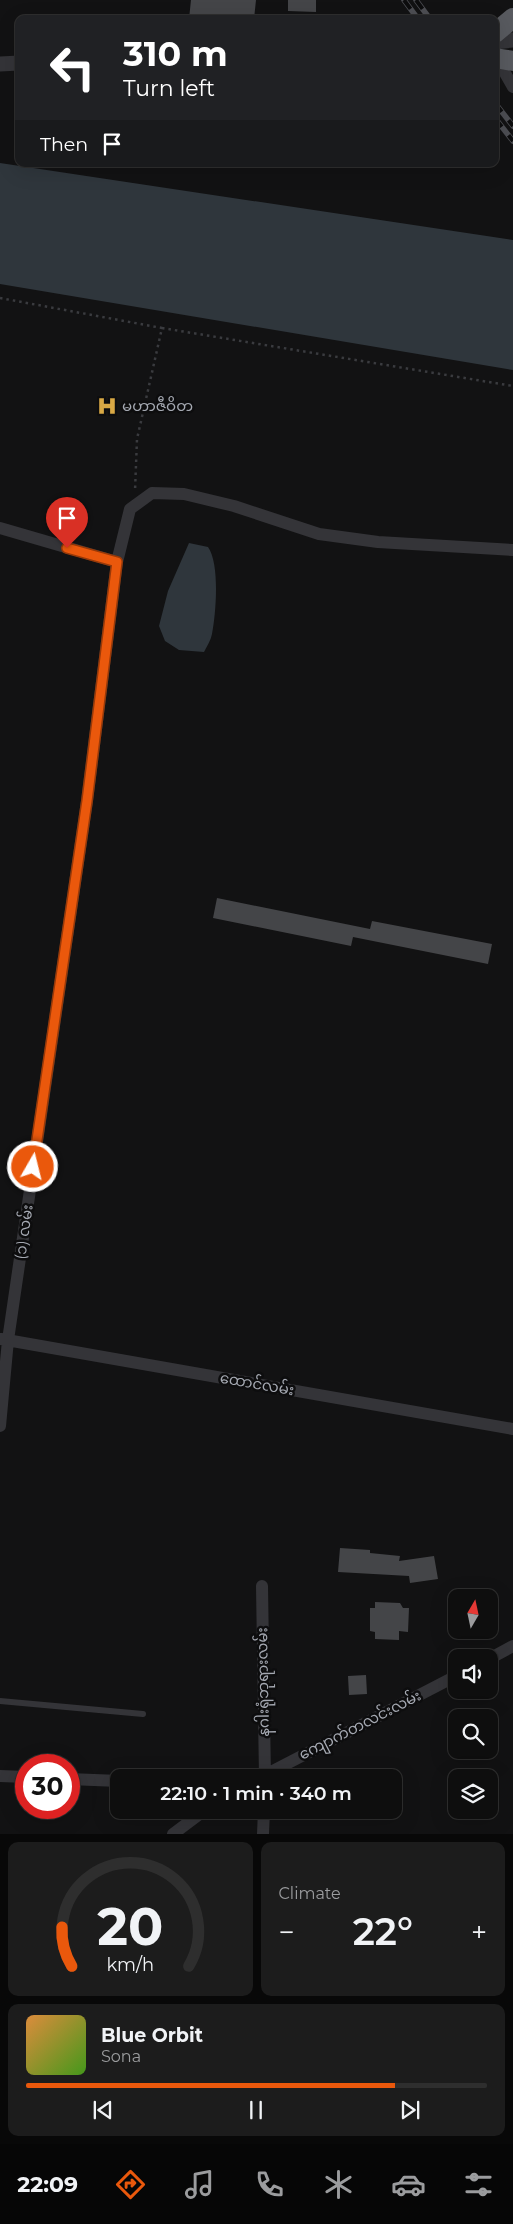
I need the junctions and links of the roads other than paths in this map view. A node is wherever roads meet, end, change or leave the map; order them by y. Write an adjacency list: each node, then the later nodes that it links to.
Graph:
1 (513, 18): 2 (highway)
2 (499, 30)
3 (513, 40): 4 (street)
4 (500, 55): 7 (street)
5 (15, 62): 6 (street)
6 (0, 64)
7 (513, 87)
8 (0, 528): 10 (street)
9 (513, 550): 10 (street, (၁) လမ်း)
10 (117, 562): 11 (street, (၁) လမ်း)
11 (4, 1339): 12 (street, (၁) လမ်း); 13 (street, ထောင်လမ်း)
12 (0, 1426)
13 (513, 1429)
14 (262, 1586): 20 (street, နဂါးရုံဘုရားလမ်း)
15 (513, 1646): 16 (street)
16 (498, 1654)
17 (448, 1680): 21 (street, ကျောက်တလင်းလမ်း)
18 (0, 1701): 19 (lane)
19 (143, 1714)
20 (265, 1769)
21 (278, 1769)
22 (0, 1776): 23 (street)
23 (15, 1777)
24 (80, 1780): 25 (street)
25 (110, 1781)
26 (192, 1819): 28 (street)
27 (264, 1819): 29 (street)
28 (173, 1834)
29 (263, 1834)

